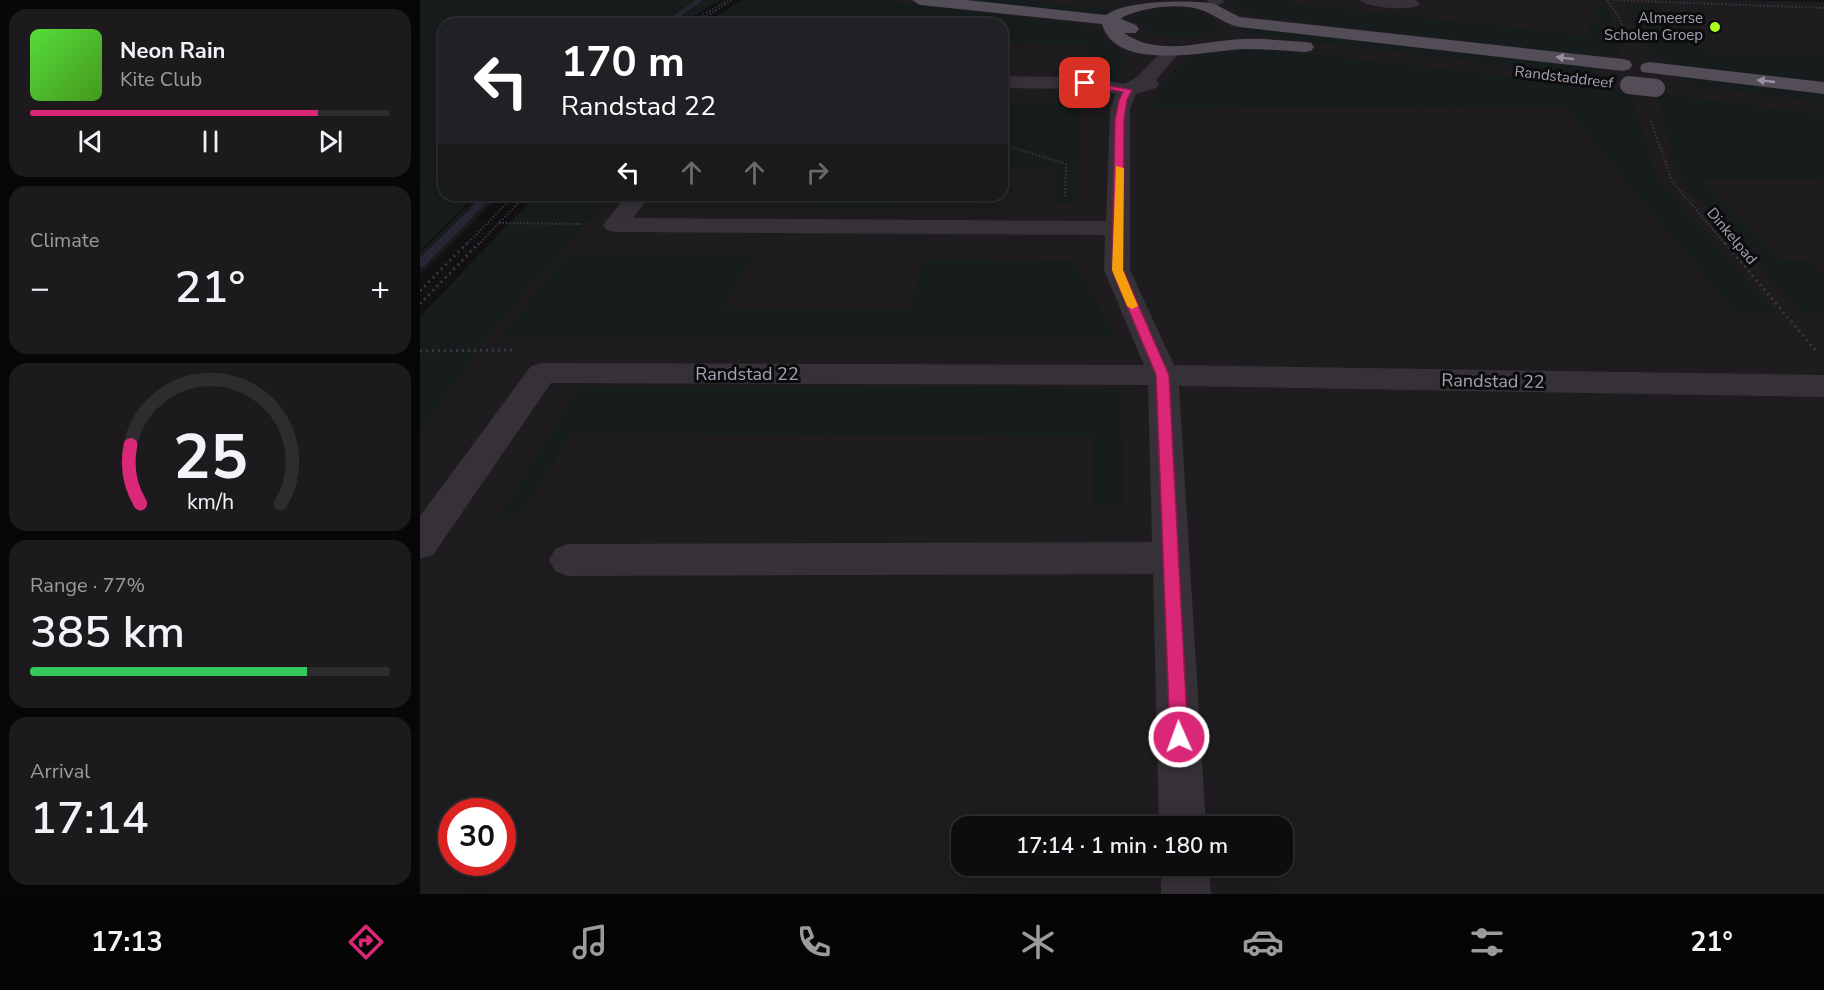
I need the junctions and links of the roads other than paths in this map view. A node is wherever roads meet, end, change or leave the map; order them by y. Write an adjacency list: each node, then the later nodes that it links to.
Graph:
1 (920, 0): 10 (main road)
2 (1061, 0): 7 (main road)
3 (1171, 0): 7 (main road); 9 (main road)
4 (1368, 0): 8 (street)
5 (1105, 1): 7 (main road)
6 (1214, 1): 9 (main road)
7 (1127, 3): 10 (main road)
8 (1412, 4)
9 (1239, 19): 11 (main road); 17 (main road, Randstaddreef, one-way to 9)
10 (1111, 24): 12 (main road); 13 (main road)
11 (1220, 43): 13 (main road, Randstaddreef); 14 (main road, Randstaddreef)
12 (1144, 48): 13 (main road); 18 (street)
13 (1182, 49): 18 (street)
14 (1490, 68)
15 (1008, 82): 18 (street)
16 (1606, 82): 19 (main road, Randstaddreef, bridge)
17 (1824, 88)
18 (1128, 90): 21 (street)
19 (1689, 92)
20 (634, 201): 21 (street)
21 (1117, 228): 22 (street)
22 (1162, 375): 23 (street, Randstad 22); 24 (street, Randstad 22); 25 (street)
23 (1824, 386)
24 (420, 544)
25 (1171, 558): 26 (street); 27 (street)
26 (568, 560)
27 (1183, 816)
28 (1185, 876): 29 (street)
29 (1186, 894)

